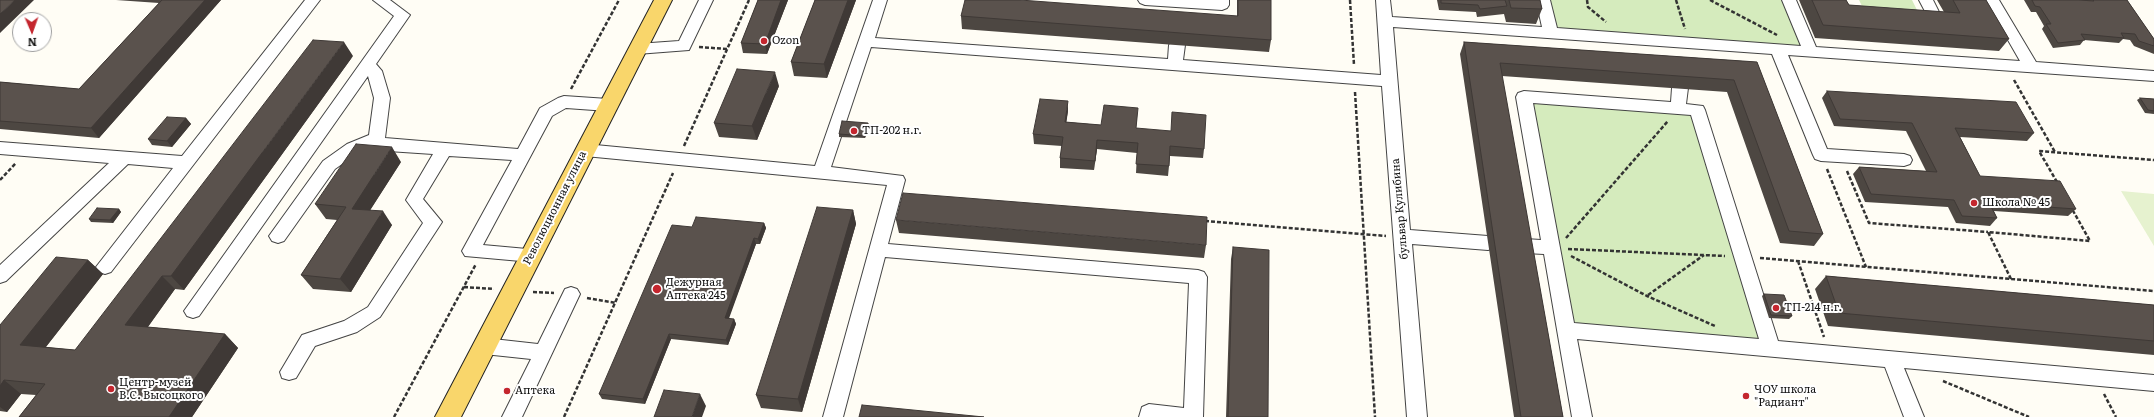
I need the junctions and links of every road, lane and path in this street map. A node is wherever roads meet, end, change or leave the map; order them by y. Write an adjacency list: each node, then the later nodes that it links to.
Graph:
1 (313, 0): 57 (street)
2 (380, 0): 35 (street)
3 (663, 0): 29 (main road, Революционная улица)
4 (706, 0): 28 (street)
5 (749, 0): 30 (path)
6 (880, 0): 23 (street)
7 (1145, 0): 8 (street)
8 (1222, 0)
9 (1350, 0): 39 (path)
10 (1383, 0): 19 (street, бульвар Кулибина)
11 (1543, 0): 20 (street)
12 (1587, 0): 21 (path)
13 (1676, 0): 24 (path)
14 (1710, 0): 25 (path)
15 (1789, 0): 31 (street)
16 (1926, 0): 18 (street)
17 (1992, 0): 37 (street)
18 (1920, 15)
19 (1384, 21): 20 (street); 40 (street, бульвар Кулибина)
20 (1551, 33): 21 (street)
21 (1624, 38): 22 (street)
22 (1657, 41): 24 (street); 32 (street)
23 (866, 42): 34 (street); 58 (street)
24 (1690, 43): 25 (street)
25 (1779, 43): 31 (street); 50 (street)
26 (1177, 45): 34 (street)
27 (1922, 45): 33 (street)
28 (684, 46): 29 (street); 30 (path)
29 (637, 49): 42 (main road, Революционная улица)
30 (727, 49): 53 (path)
31 (1811, 52): 33 (street)
32 (1667, 58)
33 (1929, 60): 36 (street)
34 (1175, 64): 39 (street)
35 (367, 65): 44 (street); 85 (street)
36 (2006, 66): 37 (street); 48 (path)
37 (2032, 68): 38 (street)
38 (2154, 76)
39 (1354, 78): 40 (street); 64 (path)
40 (1389, 81): 66 (street, бульвар Кулибина)
41 (1680, 88): 43 (street)
42 (608, 105): 47 (main road, Революционная улица); 49 (street)
43 (1678, 109): 69 (path); 69 (street); 73 (street)
44 (377, 138): 46 (street); 65 (street)
45 (0, 148): 52 (street)
46 (445, 149): 49 (street); 93 (street)
47 (585, 150): 53 (street); 71 (main road, Революционная улица)
48 (2055, 152): 56 (path); 60 (path)
49 (523, 154): 71 (street)
50 (1821, 155): 51 (street); 76 (path)
51 (1840, 156): 55 (street); 63 (path)
52 (124, 158): 57 (street); 77 (street)
53 (679, 159): 58 (street); 84 (path)
54 (18, 160): 59 (path)
55 (1904, 160)
56 (2154, 160)
57 (187, 163): 75 (street)
58 (821, 173): 70 (street)
59 (0, 180)
60 (2059, 185)
61 (2070, 206): 63 (path)
62 (1199, 221): 64 (path)
63 (1988, 232): 78 (path)
64 (1364, 234): 66 (path); 104 (path)
65 (278, 236)
66 (1402, 236): 67 (street); 105 (street, бульвар Кулибина)
67 (1488, 243)
68 (1525, 246): 69 (street)
69 (1554, 249): 72 (path); 83 (path); 86 (street)
70 (878, 250): 100 (street); 103 (street)
71 (532, 254): 80 (main road, Революционная улица)
72 (1704, 256): 73 (path); 83 (path)
73 (1742, 257): 74 (path); 90 (street)
74 (1798, 262): 76 (path); 87 (path)
75 (105, 267)
76 (1866, 267): 78 (path)
77 (0, 276)
78 (2012, 279): 81 (path)
79 (464, 287): 80 (path)
80 (513, 290): 82 (path); 89 (main road, Революционная улица)
81 (2154, 291)
82 (571, 294): 84 (path); 91 (street)
83 (1647, 296): 88 (path)
84 (616, 303): 99 (path)
85 (193, 311)
86 (1567, 330): 88 (street); 106 (street)
87 (1825, 340)
88 (1737, 345): 90 (street)
89 (484, 346): 91 (street); 97 (main road, Революционная улица)
90 (1771, 349): 92 (street)
91 (544, 352): 98 (street)
92 (1891, 360): 94 (street); 107 (street)
93 (289, 372)
94 (2096, 378): 96 (street); 109 (path)
95 (1942, 381): 108 (path)
96 (2154, 384)
97 (448, 417)
98 (512, 417)
99 (564, 417)
100 (833, 417)
101 (1149, 417): 102 (street)
102 (1184, 417)
103 (1193, 417)
104 (1375, 417)
105 (1417, 417)
106 (1582, 417)
107 (1914, 417)
108 (2029, 417)
109 (2116, 417)

